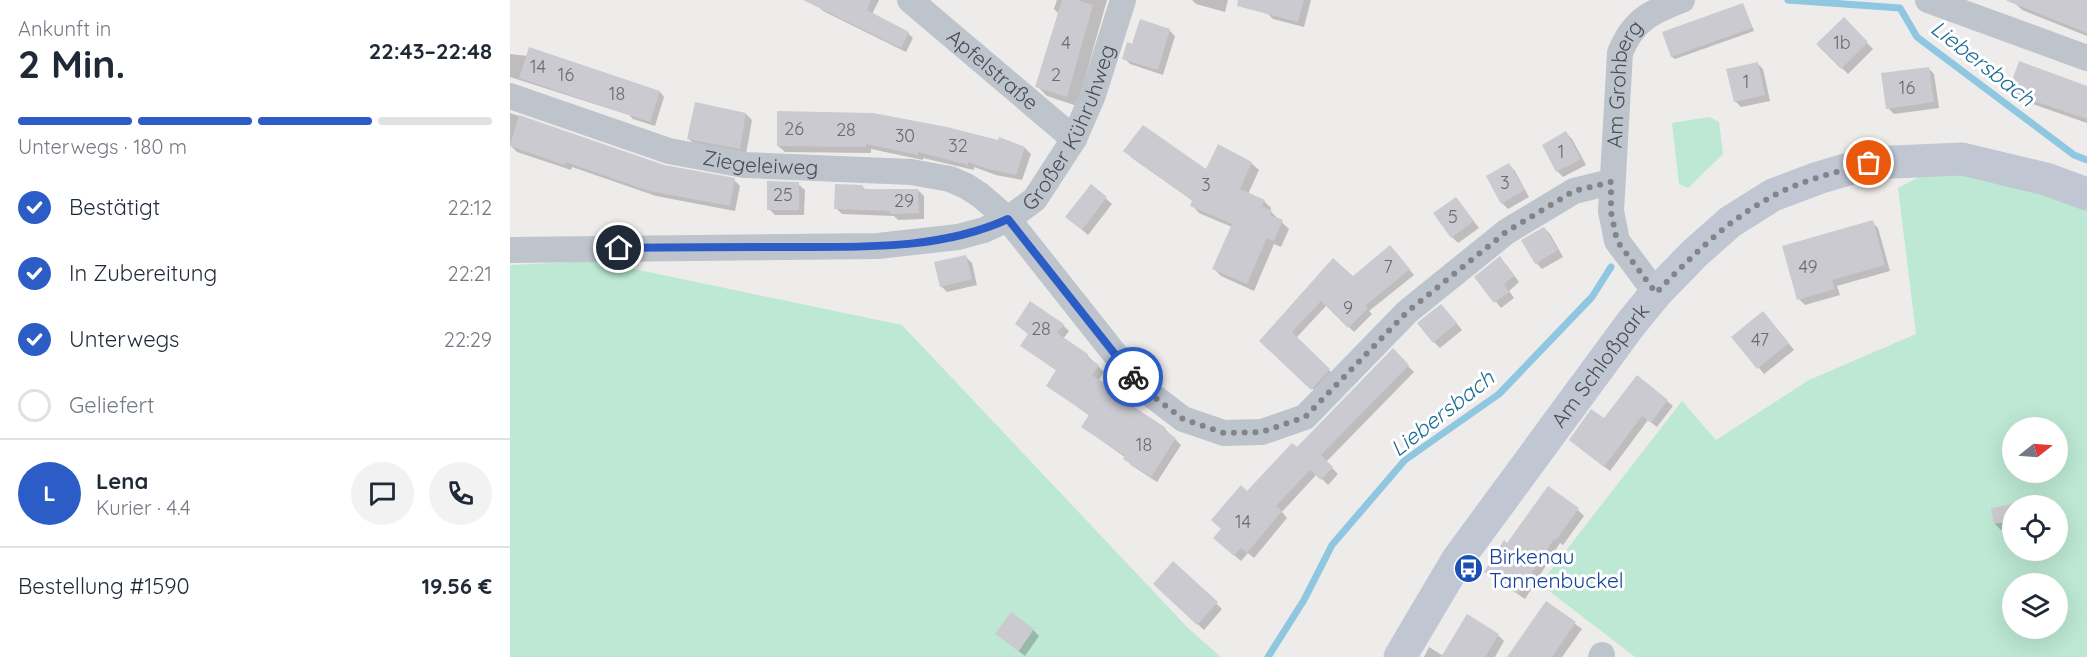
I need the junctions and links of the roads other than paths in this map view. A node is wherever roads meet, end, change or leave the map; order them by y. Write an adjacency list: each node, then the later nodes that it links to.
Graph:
1 (910, 0): 7 (street, Apfelstraße)
2 (1123, 0): 7 (street, Großer Kühruhweg)
3 (1682, 0): 8 (street, Am Grohberg)
4 (1928, 0): 5 (street)
5 (2087, 58)
6 (510, 96): 10 (street, Ziegeleiweg)
7 (1074, 139): 10 (street, Großer Kühruhweg)
8 (1611, 182): 10 (street, Ziegeleiweg); 12 (street, Am Grohberg)
9 (2087, 194): 12 (street, Am Schloßpark)
10 (1008, 219): 11 (street, Großer Kühruhweg)
11 (510, 250)
12 (1656, 293): 13 (street, Am Schloßpark)
13 (1400, 657)

